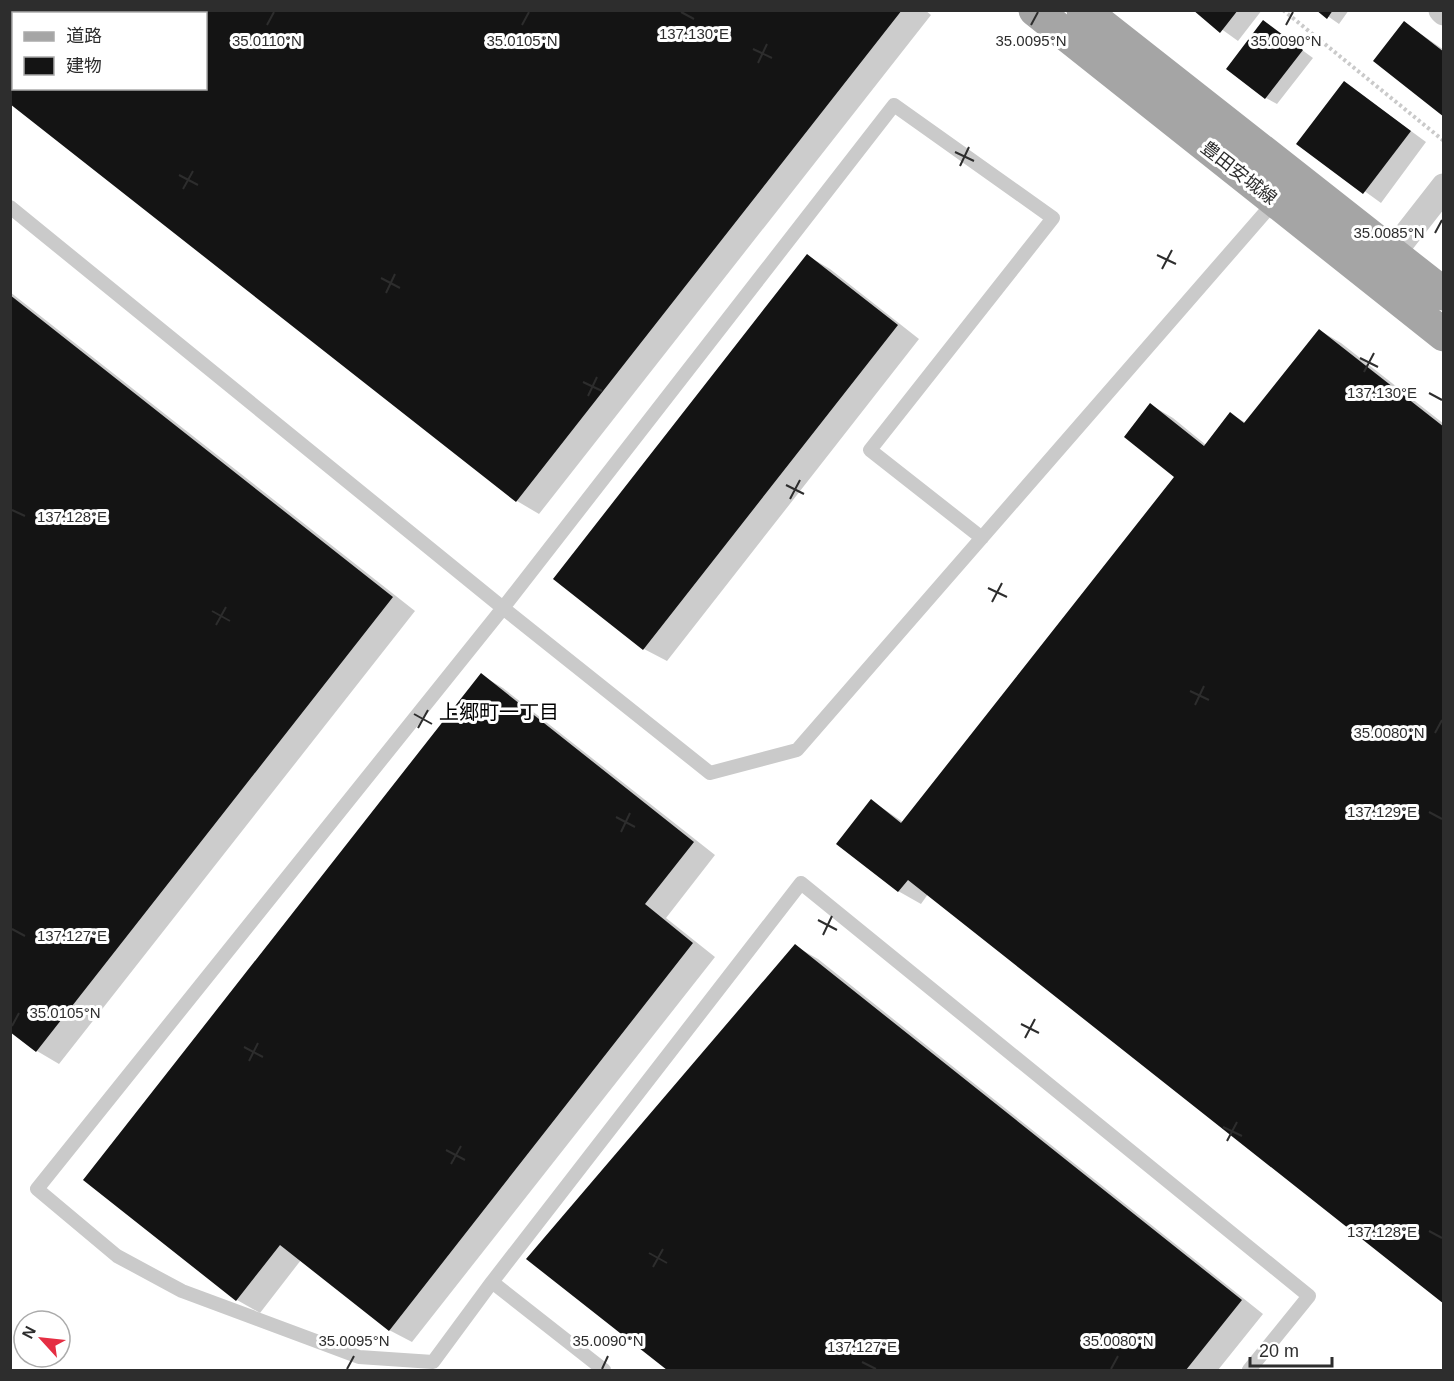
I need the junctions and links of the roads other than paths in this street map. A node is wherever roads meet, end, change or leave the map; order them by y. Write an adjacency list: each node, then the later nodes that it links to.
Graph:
1 (1035, 10): 4 (main road, 豊田安城線)
2 (1083, 10): 6 (main road, 豊田安城線)
3 (1443, 187): 6 (street)
4 (1275, 201): 7 (main road, 豊田安城線); 10 (lane)
5 (10, 207): 11 (lane)
6 (1393, 254): 7 (street); 8 (main road, 豊田安城線)
7 (1372, 279): 9 (main road, 豊田安城線)
8 (1443, 294)
9 (1443, 335)
10 (982, 538): 11 (lane); 11 (lane)
11 (502, 608): 12 (lane)
12 (492, 1282): 13 (lane); 14 (lane)
13 (604, 1371)
14 (1249, 1371)

